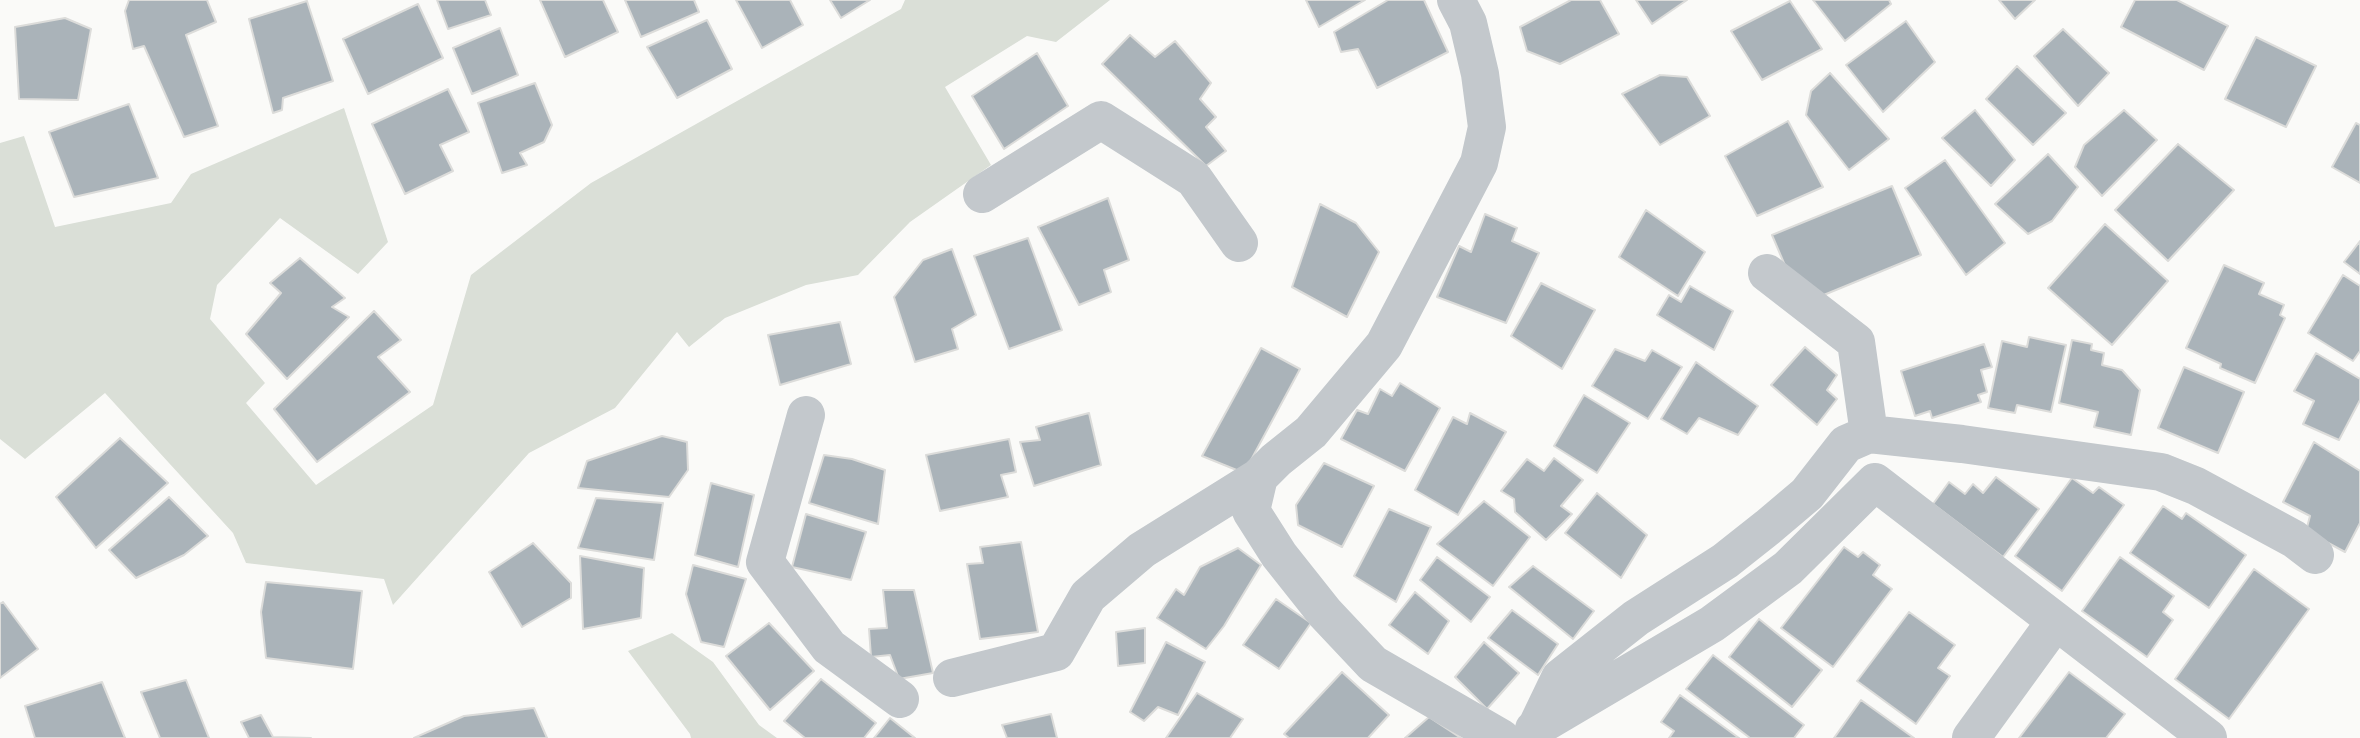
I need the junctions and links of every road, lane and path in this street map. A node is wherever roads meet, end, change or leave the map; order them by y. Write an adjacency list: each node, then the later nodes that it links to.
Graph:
1 (1456, 0): 7 (street)
2 (982, 194): 3 (street)
3 (1239, 243)
4 (1767, 273): 6 (street)
5 (806, 415): 11 (street)
6 (1869, 434): 8 (street); 12 (street)
7 (1259, 477): 10 (street); 12 (street)
8 (2315, 555)
9 (2055, 622): 12 (street); 13 (street); 14 (street)
10 (952, 678)
11 (900, 699)
12 (1518, 735)
13 (1971, 738)
14 (2208, 738)

